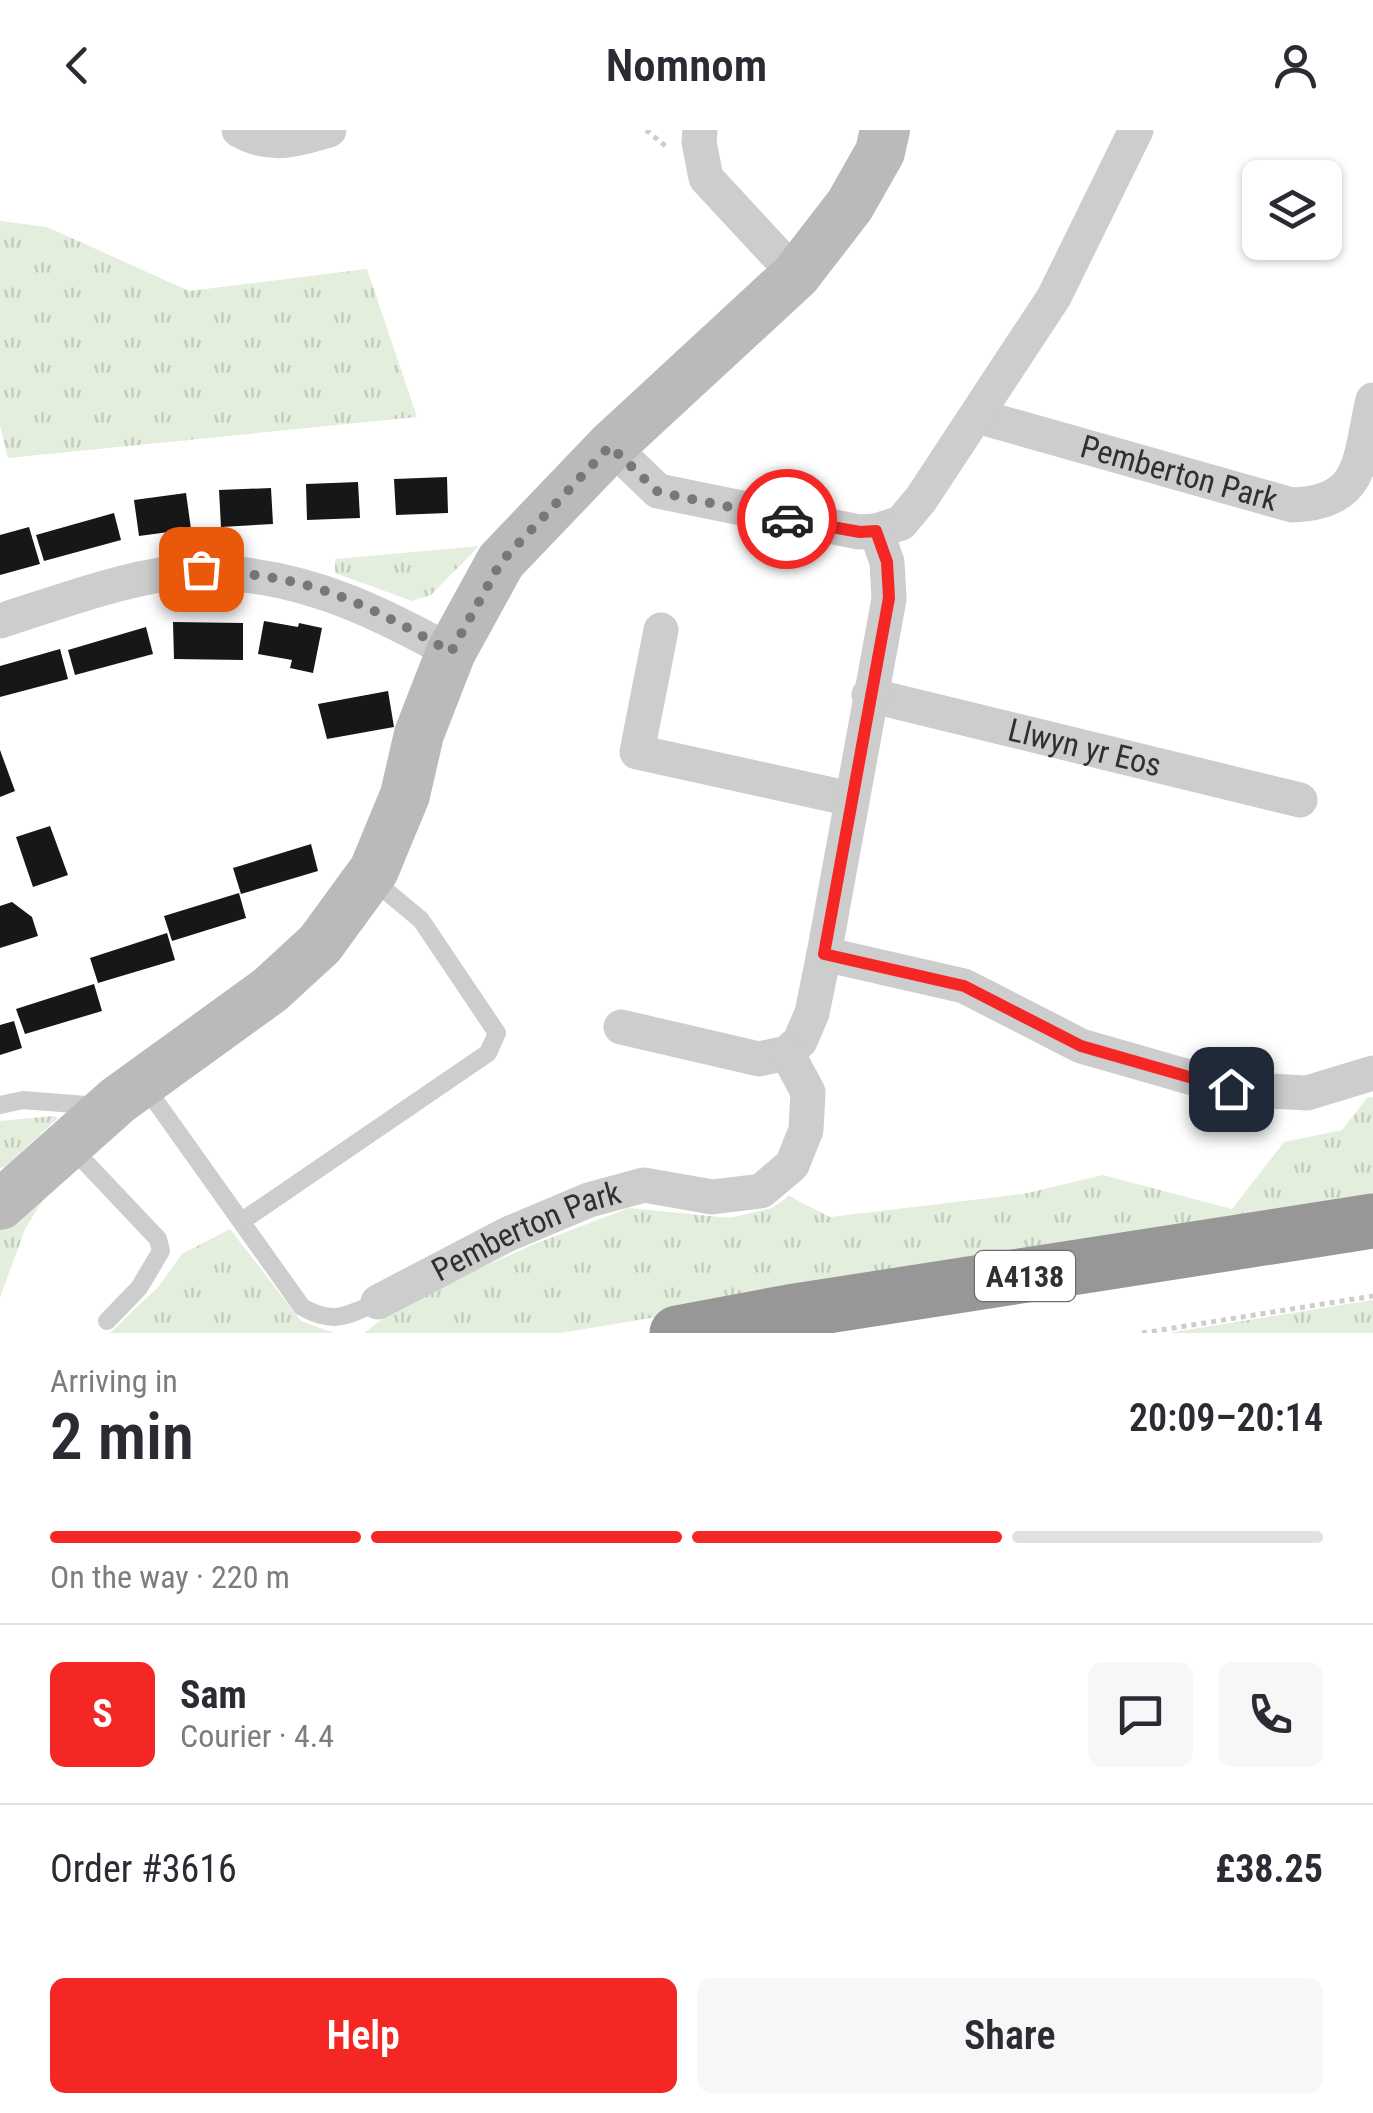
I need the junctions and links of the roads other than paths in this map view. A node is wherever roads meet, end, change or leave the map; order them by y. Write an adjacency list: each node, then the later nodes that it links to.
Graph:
1 (240, 130): 2 (street)
2 (328, 130)
3 (700, 130): 6 (street)
4 (886, 130): 6 (main road)
5 (1136, 130): 8 (street)
6 (796, 275): 9 (main road)
7 (1373, 400): 8 (street, Pemberton Park)
8 (977, 416): 10 (street)
9 (610, 446): 10 (street); 13 (main road)
10 (876, 531): 14 (street)
11 (0, 620): 13 (street)
12 (661, 630): 15 (street)
13 (451, 652): 17 (main road)
14 (869, 694): 15 (street); 16 (street, Llwyn yr Eos)
15 (851, 800): 18 (street)
16 (1300, 800)
17 (369, 877): 22 (main road); 26 (lane)
18 (824, 954): 20 (street); 21 (street)
19 (621, 1027): 20 (street)
20 (787, 1053): 28 (street, Pemberton Park)
21 (1373, 1073)
22 (126, 1095): 23 (lane); 24 (main road); 26 (lane)
23 (0, 1106)
24 (68, 1144): 25 (main road); 29 (lane)
25 (0, 1205)
26 (242, 1221): 28 (lane)
27 (1373, 1221): 30 (highway, A4138)
28 (378, 1302)
29 (107, 1321)
30 (676, 1333)

